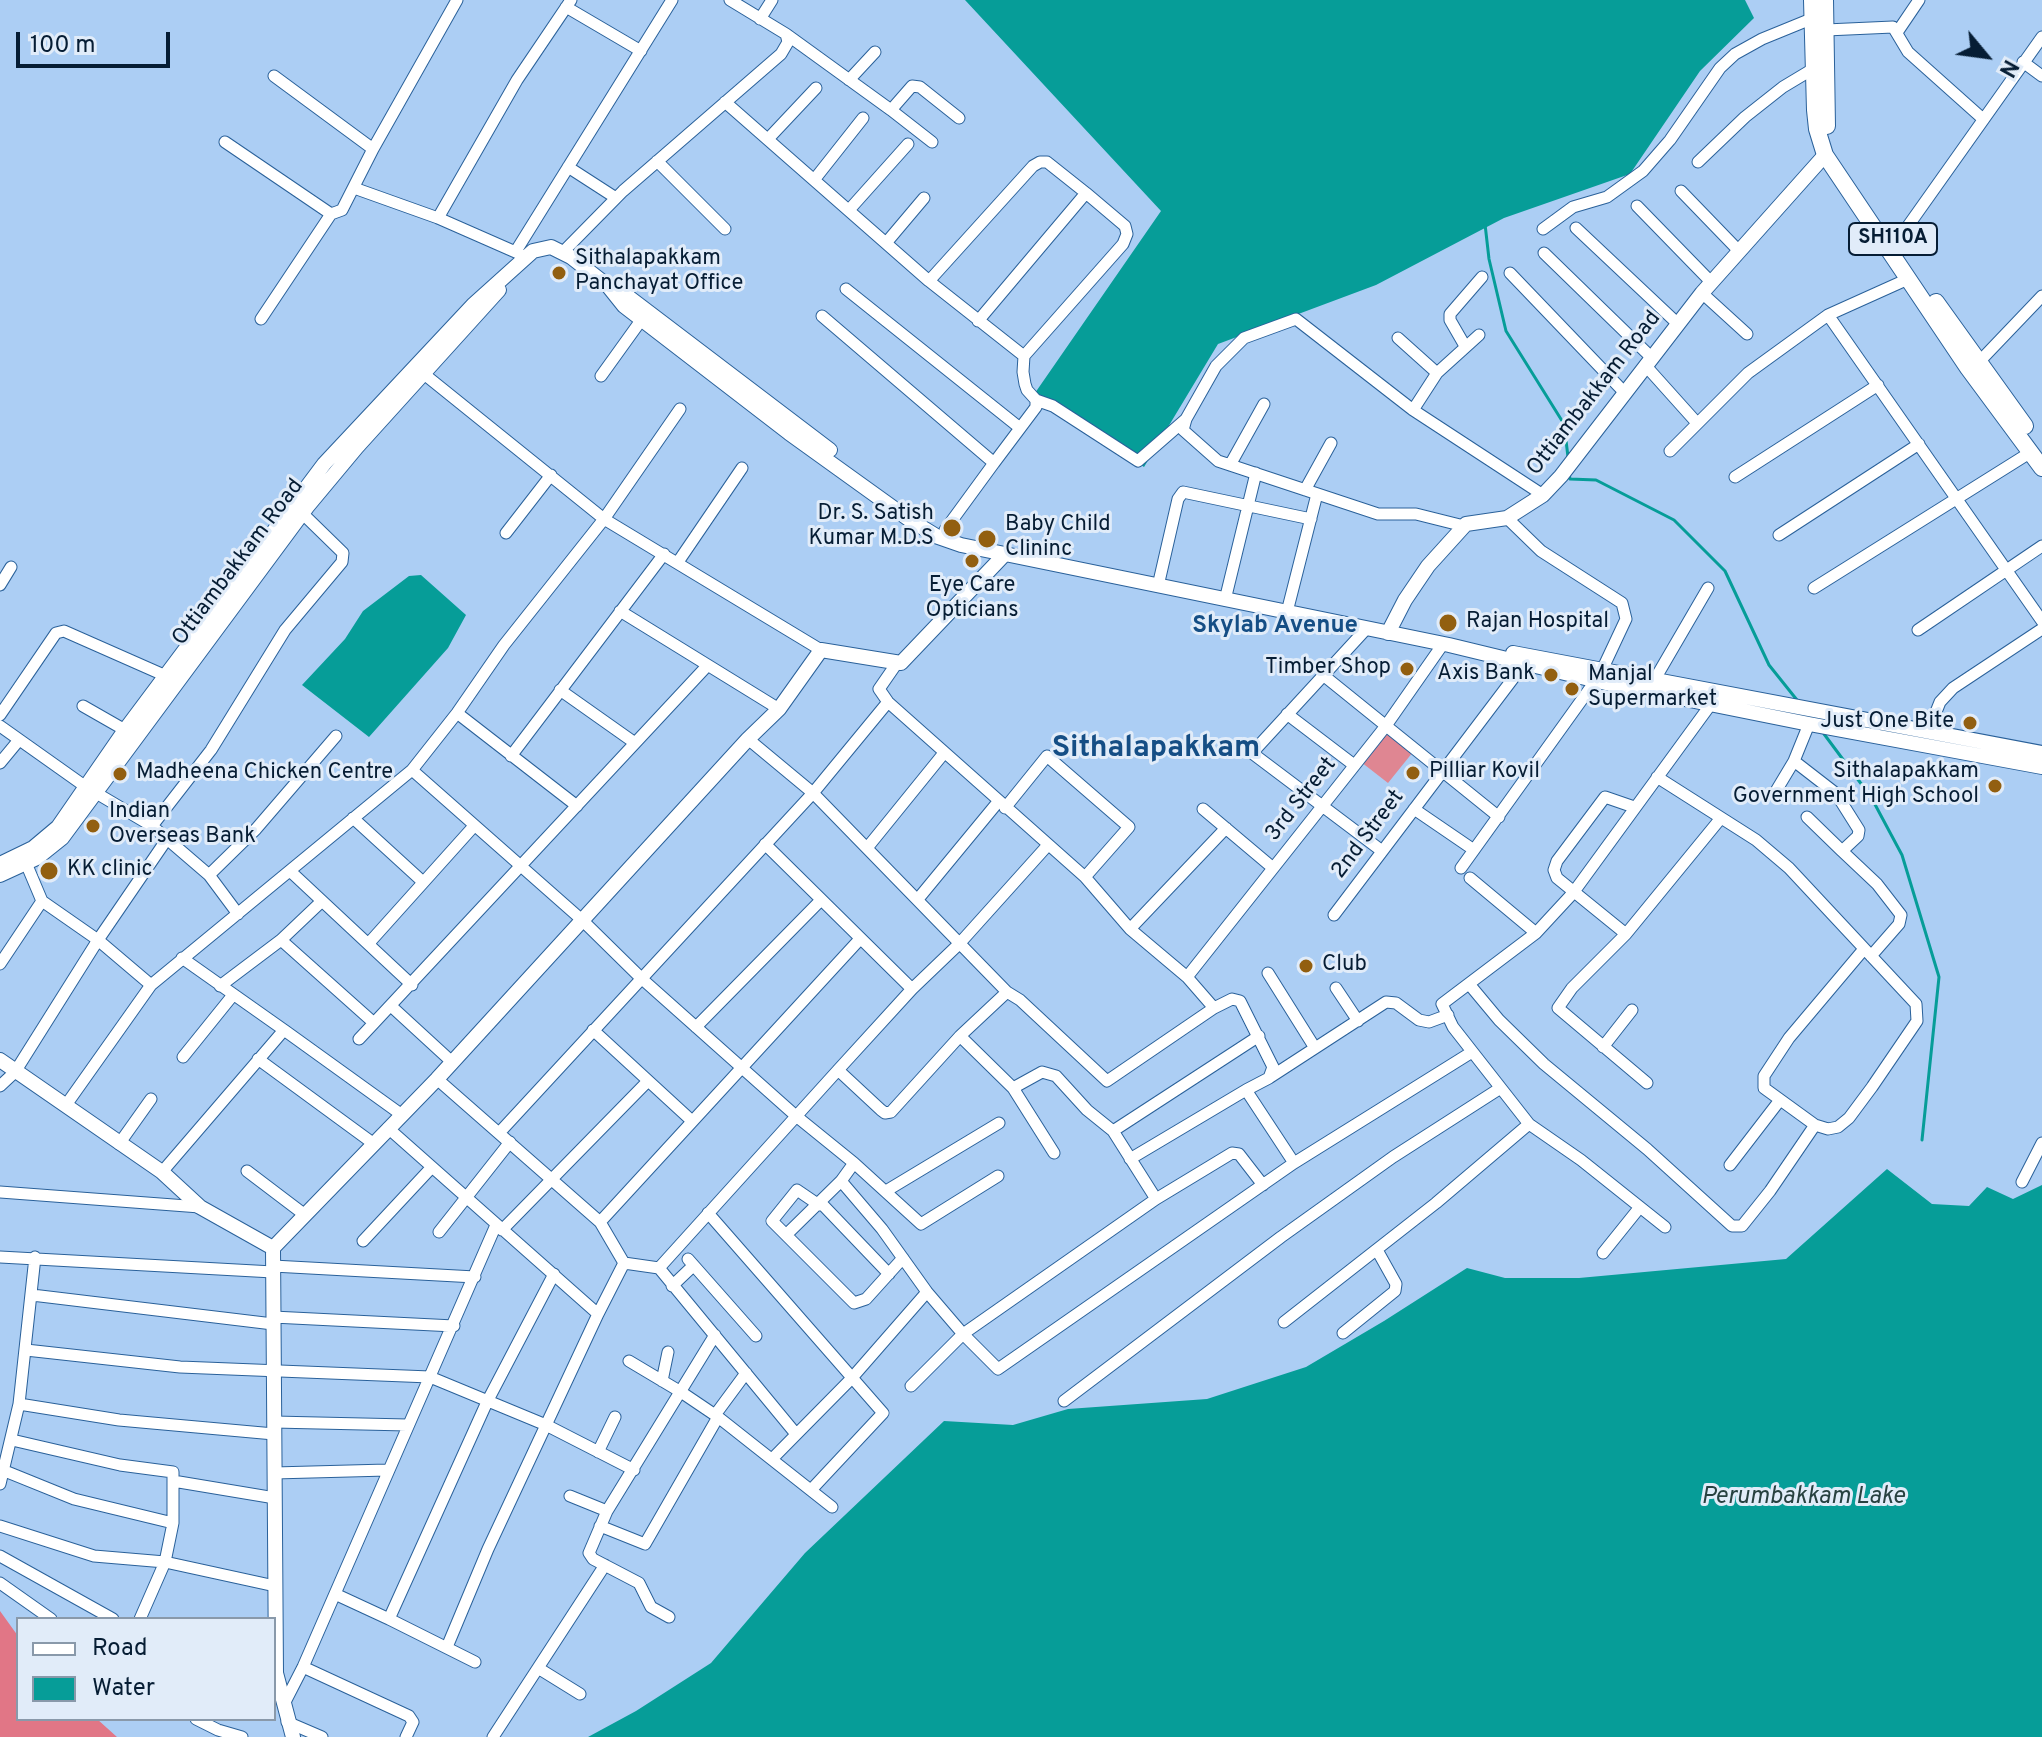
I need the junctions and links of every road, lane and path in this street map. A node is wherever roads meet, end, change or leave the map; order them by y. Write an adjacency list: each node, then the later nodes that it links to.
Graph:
1 (457, 0): 33 (street)
2 (672, 0): 16 (street)
3 (730, 0): 10 (street)
4 (772, 0): 10 (street)
5 (1812, 0): 11 (main road, SH110A)
6 (1825, 0): 12 (main road, SH110A)
7 (1919, 0): 9 (street)
8 (569, 4): 16 (street); 47 (street)
9 (1910, 6): 13 (street)
10 (760, 19): 14 (street)
11 (1811, 19): 19 (main road, SH110A); 50 (street)
12 (1826, 30): 13 (street); 52 (main road, SH110A)
13 (1898, 31): 28 (street)
14 (786, 34): 22 (street); 24 (street)
15 (2042, 37): 18 (street)
16 (641, 51): 37 (street)
17 (875, 52): 22 (street)
18 (2023, 62): 21 (street); 28 (street)
19 (1813, 69): 34 (main road, SH110A); 36 (street)
20 (274, 76): 33 (street)
21 (2042, 76)
22 (849, 80): 25 (street)
23 (816, 88): 29 (street)
24 (725, 102): 29 (street); 35 (street)
25 (891, 110): 27 (street); 31 (street)
26 (863, 118): 38 (street)
27 (959, 118)
28 (1983, 119): 52 (street)
29 (768, 139): 38 (street)
30 (225, 142): 46 (street)
31 (932, 142)
32 (908, 144): 45 (street)
33 (373, 149): 39 (street)
34 (1825, 155): 52 (main road, SH110A); 53 (street, Ottiambakkam Road)
35 (657, 161): 42 (street); 49 (street)
36 (1698, 162)
37 (568, 167): 42 (street); 56 (street)
38 (814, 180): 45 (street)
39 (354, 188): 46 (street); 47 (street)
40 (1681, 191): 53 (street)
41 (1086, 193): 61 (street); 70 (street); 76 (street)
42 (616, 198): 54 (street)
43 (924, 198): 51 (street)
44 (1637, 206): 63 (street)
45 (849, 210): 51 (street)
46 (331, 214): 68 (street)
47 (438, 218): 56 (street)
48 (1576, 228): 71 (street)
49 (725, 229)
50 (1543, 229)
51 (886, 243): 61 (street)
52 (1894, 247): 60 (main road, SH110A); 78 (main road, SH110A)
53 (1739, 251): 63 (street, Ottiambakkam Road)
54 (563, 252): 56 (street); 62 (street)
55 (1544, 253): 77 (street)
56 (521, 254): 57 (street, Ottiambakkam Road)
57 (513, 270): 80 (street, Ottiambakkam Road); 139 (street, Ottiambakkam Road)
58 (1510, 273): 83 (street)
59 (1482, 277): 75 (street)
60 (1908, 279): 66 (street); 94 (main road, SH110A)
61 (929, 281): 70 (street)
62 (608, 286): 69 (street); 111 (street)
63 (1707, 288): 71 (street, Ottiambakkam Road); 72 (street)
64 (846, 289): 90 (street)
65 (2042, 296): 78 (street)
66 (1828, 315): 82 (street); 89 (street)
67 (822, 316): 95 (street)
68 (261, 319)
69 (642, 319): 81 (street); 116 (street)
70 (978, 321): 76 (street)
71 (1678, 324): 77 (street, Ottiambakkam Road)
72 (1747, 334)
73 (1479, 335): 75 (street)
74 (1398, 338): 79 (street)
75 (1465, 346): 79 (street)
76 (1024, 356): 84 (street)
77 (1648, 362): 83 (street, Ottiambakkam Road); 89 (street)
78 (1979, 362): 94 (main road, SH110A)
79 (1437, 373): 87 (street)
80 (424, 374): 100 (street); 106 (street, Ottiambakkam Road)
81 (601, 376)
82 (1878, 385): 92 (street); 101 (street)
83 (1624, 392): 103 (street, Ottiambakkam Road)
84 (1036, 400): 88 (street); 90 (street)
85 (1264, 404): 96 (street)
86 (680, 409): 108 (street)
87 (1413, 410): 88 (street); 103 (street)
88 (1186, 419): 96 (street)
89 (1697, 423): 93 (street)
90 (1020, 428): 95 (street)
91 (1331, 443): 102 (street)
92 (1919, 444): 104 (street); 113 (street)
93 (1670, 451)
94 (2036, 451): 98 (main road, SH110A); 104 (street)
95 (994, 463): 111 (street)
96 (1230, 465): 99 (street)
97 (742, 468): 117 (street)
98 (2042, 468)
99 (1256, 473): 102 (street); 105 (street)
100 (551, 475): 108 (street); 112 (street)
101 (1735, 477)
102 (1311, 492): 109 (street); 110 (street)
103 (1543, 495): 107 (street, Ottiambakkam Road)
104 (1959, 500): 119 (street); 123 (street)
105 (1249, 504): 109 (street); 121 (street); 124 (street)
106 (302, 513): 168 (street, Ottiambakkam Road); 181 (street)
107 (1507, 518): 110 (street, Ottiambakkam Road); 137 (street)
108 (604, 519): 115 (street); 146 (street)
109 (1311, 519): 126 (street)
110 (1464, 526): 131 (street)
111 (945, 530): 116 (street)
112 (506, 533)
113 (1779, 535)
114 (2042, 546): 119 (street)
115 (664, 554): 117 (street); 125 (street)
116 (1004, 555): 121 (street); 134 (street)
117 (678, 562): 133 (street)
118 (11, 567): 120 (street)
119 (2007, 570): 127 (street); 130 (street)
120 (0, 585)
121 (1158, 586): 124 (street)
122 (1708, 588): 140 (street)
123 (1814, 588)
124 (1225, 600): 126 (street)
125 (620, 611): 136 (street); 141 (street)
126 (1287, 612): 128 (street)
127 (2042, 621)
128 (1367, 628): 131 (street); 138 (street)
129 (2042, 629): 153 (street)
130 (1918, 630)
131 (1388, 633): 132 (street)
132 (1446, 644): 135 (street); 137 (street); 151 (street, 3rd Street)
133 (821, 650): 134 (street); 145 (street)
134 (897, 663): 143 (street)
135 (1524, 664): 137 (street); 166 (street, 2nd Street)
136 (707, 666): 145 (street); 157 (street)
137 (1600, 674): 140 (street); 142 (street); 177 (street)
138 (1323, 675): 147 (street); 151 (street)
139 (166, 676): 148 (street); 152 (street, Ottiambakkam Road)
140 (1655, 679): 142 (street)
141 (560, 690): 157 (street); 160 (street)
142 (1712, 697): 149 (street); 153 (street); 167 (street)
143 (888, 702): 158 (street); 170 (street)
144 (83, 706): 152 (street)
145 (779, 709): 155 (street)
146 (457, 713): 160 (street); 165 (street)
147 (1287, 714): 163 (street); 173 (street)
148 (0, 715)
149 (1810, 724): 161 (street); 164 (street)
150 (0, 726): 156 (street)
151 (1385, 727): 163 (street, 3rd Street); 166 (street)
152 (125, 730): 168 (street, Ottiambakkam Road)
153 (1928, 732): 159 (street)
154 (336, 736): 198 (street)
155 (748, 739): 170 (street); 209 (street)
156 (19, 740): 162 (street); 168 (street)
157 (635, 743): 172 (street)
158 (944, 753): 171 (street); 187 (street)
159 (2042, 753)
160 (511, 756): 172 (street)
161 (1794, 761): 169 (street); 190 (street)
162 (0, 763)
163 (1354, 765): 173 (street, 3rd Street)
164 (2042, 767)
165 (412, 770): 179 (street); 182 (street)
166 (1442, 771): 176 (street, 2nd Street); 177 (street)
167 (1657, 777): 174 (street); 180 (street)
168 (91, 790): 181 (street); 191 (street, Ottiambakkam Road)
169 (1776, 791)
170 (813, 793): 185 (street); 187 (street)
171 (1002, 805): 186 (street); 199 (street); 203 (street)
172 (577, 806): 193 (street)
173 (1322, 807): 189 (street); 194 (street, 3rd Street)
174 (1634, 807): 202 (street); 202 (street)
175 (1203, 809): 183 (street)
176 (1414, 809): 188 (street); 189 (street, 2nd Street)
177 (1499, 817): 188 (street)
178 (1807, 817): 190 (street)
179 (353, 818): 196 (street); 201 (street)
180 (1721, 818): 212 (street); 218 (street)
181 (152, 826): 184 (street)
182 (474, 826): 193 (street); 201 (street)
183 (1226, 828): 194 (street); 210 (street)
184 (167, 839): 198 (street); 214 (street)
185 (765, 844): 204 (street); 223 (street)
186 (1048, 845): 199 (street); 217 (street)
187 (867, 848): 203 (street)
188 (1474, 850): 195 (street)
189 (1382, 851): 208 (street, 2nd Street)
190 (1842, 851): 218 (street)
191 (24, 859): 192 (street, Ottiambakkam Road); 197 (street, Ottiambakkam Road); 205 (street)
192 (0, 864)
193 (520, 867): 209 (street); 226 (street)
194 (1273, 868): 222 (street, 3rd Street)
195 (1461, 868)
196 (290, 871): 206 (street); 207 (street)
197 (0, 875)
198 (209, 875): 207 (street)
199 (1085, 877): 210 (street)
200 (1470, 878): 211 (street)
201 (423, 882): 216 (street)
202 (1573, 893): 211 (street); 212 (street)
203 (918, 899): 217 (street)
204 (821, 900): 213 (street); 238 (street)
205 (42, 901): 214 (street); 220 (street)
206 (321, 902): 215 (street); 216 (street)
207 (238, 914): 219 (street)
208 (1334, 915)
209 (582, 920): 223 (street); 250 (street)
210 (1130, 929): 222 (street)
211 (1536, 933): 224 (street)
212 (1626, 934): 244 (street)
213 (860, 939): 229 (street); 251 (street)
214 (98, 940): 225 (street); 253 (street)
215 (281, 940): 227 (street); 237 (street)
216 (369, 943): 226 (street)
217 (959, 944): 229 (street); 230 (street)
218 (1867, 952): 263 (street); 270 (street)
219 (182, 958): 225 (street); 227 (street)
220 (0, 964)
221 (1268, 973): 245 (street)
222 (1187, 977): 233 (street)
223 (641, 978): 238 (street); 240 (street)
224 (1469, 984): 235 (street); 270 (street)
225 (151, 985): 264 (street)
226 (412, 985): 232 (street)
227 (220, 986): 231 (street)
228 (1336, 988): 236 (street)
229 (912, 989): 252 (street)
230 (1007, 992): 233 (street); 241 (street)
231 (233, 995): 239 (street); 247 (street)
232 (391, 1006): 237 (street); 250 (street)
233 (1214, 1008): 242 (street)
234 (1632, 1010): 244 (street)
235 (1448, 1015): 236 (street); 246 (street)
236 (1358, 1021): 245 (street)
237 (374, 1023): 243 (street)
238 (696, 1027): 251 (street)
239 (284, 1030): 248 (street); 265 (street)
240 (593, 1030): 256 (street); 273 (street)
241 (960, 1036): 252 (street); 259 (street)
242 (1259, 1036): 254 (street); 272 (street)
243 (359, 1039)
244 (1603, 1047): 257 (street)
245 (1315, 1048): 254 (street)
246 (1472, 1052): 260 (street); 281 (street)
247 (183, 1057)
248 (258, 1059): 277 (street); 285 (street)
249 (0, 1060): 253 (street)
250 (452, 1062): 255 (street)
251 (741, 1067): 266 (street); 267 (street)
252 (838, 1070): 266 (street)
253 (15, 1072): 258 (street); 264 (street)
254 (1269, 1078): 261 (street)
255 (437, 1079): 265 (street); 273 (street)
256 (648, 1081): 267 (street); 287 (street)
257 (1647, 1083)
258 (0, 1086)
259 (1013, 1088): 272 (street); 278 (street)
260 (1499, 1089): 269 (street); 339 (street)
261 (1246, 1090): 279 (street); 281 (street)
262 (151, 1099): 276 (street)
263 (1780, 1100): 270 (street); 282 (street)
264 (66, 1105): 276 (street)
265 (402, 1115): 271 (street)
266 (796, 1116): 280 (street); 298 (street)
267 (692, 1121): 300 (street)
268 (999, 1123): 291 (street)
269 (1529, 1124): 297 (street); 307 (street)
270 (1815, 1125)
271 (388, 1128): 277 (street); 283 (street)
272 (1113, 1131): 279 (street)
273 (499, 1133): 274 (street)
274 (510, 1142): 287 (street); 293 (street)
275 (2042, 1143): 289 (street)
276 (119, 1144): 285 (street)
277 (374, 1144): 299 (street)
278 (1054, 1153)
279 (1130, 1159): 294 (street)
280 (854, 1163): 288 (street); 291 (street)
281 (1294, 1163): 290 (street)
282 (1730, 1165)
283 (432, 1167): 293 (street); 305 (street)
284 (247, 1171): 299 (street)
285 (162, 1172): 296 (street)
286 (998, 1176): 291 (street)
287 (551, 1179): 300 (street); 302 (street)
288 (841, 1181): 295 (street); 311 (street)
289 (2022, 1182)
290 (1263, 1185): 294 (street); 326 (street)
291 (886, 1191)
292 (0, 1192): 296 (street)
293 (467, 1199): 302 (street); 303 (street)
294 (1156, 1199): 326 (street)
295 (820, 1204): 304 (street); 304 (street); 316 (street)
296 (200, 1207): 306 (street)
297 (1640, 1207): 301 (street); 308 (street)
298 (708, 1213): 313 (street); 335 (street)
299 (305, 1215): 306 (street)
300 (600, 1222): 312 (street)
301 (1665, 1227)
302 (499, 1228): 315 (street); 317 (street)
303 (439, 1232)
304 (786, 1235): 316 (street)
305 (363, 1241)
306 (273, 1248): 314 (street)
307 (1377, 1250): 323 (street); 325 (street)
308 (1603, 1253)
309 (0, 1257): 310 (street)
310 (35, 1257): 314 (street); 320 (street)
311 (903, 1258): 316 (street); 319 (street)
312 (624, 1263): 313 (street); 321 (street)
313 (659, 1268): 318 (street)
314 (273, 1269): 317 (street); 322 (street)
315 (554, 1274): 321 (street); 340 (street)
316 (889, 1274)
317 (475, 1277): 324 (street)
318 (672, 1286): 327 (street); 328 (street)
319 (927, 1292): 326 (street); 335 (street)
320 (32, 1295): 322 (street); 329 (street)
321 (598, 1314): 345 (street)
322 (273, 1321): 324 (street); 332 (street)
323 (1284, 1322)
324 (454, 1326): 334 (street)
325 (1343, 1333)
326 (963, 1334): 337 (street)
327 (715, 1335): 333 (street); 338 (street)
328 (756, 1336)
329 (26, 1350): 332 (street); 341 (street)
330 (668, 1352): 336 (street)
331 (629, 1361): 336 (street)
332 (274, 1371): 334 (street); 346 (street)
333 (746, 1373): 342 (street); 347 (street)
334 (430, 1377): 340 (street); 344 (street)
335 (851, 1379): 347 (street); 357 (street)
336 (662, 1381): 338 (street)
337 (911, 1386)
338 (681, 1392): 342 (street); 353 (street)
339 (1064, 1401)
340 (487, 1402): 345 (street); 376 (street)
341 (19, 1404): 346 (street); 348 (street)
342 (716, 1416): 350 (street); 364 (street)
343 (615, 1417): 349 (street)
344 (407, 1425): 346 (street); 352 (street)
345 (546, 1425): 349 (street); 377 (street)
346 (274, 1428): 354 (street)
347 (796, 1434): 350 (street)
348 (12, 1440): 351 (street); 355 (street)
349 (598, 1452): 353 (street)
350 (773, 1458): 357 (street)
351 (3, 1470): 356 (street); 362 (street)
352 (387, 1470): 354 (street); 370 (street)
353 (634, 1470): 361 (street)
354 (274, 1473): 359 (street)
355 (173, 1481): 359 (street); 362 (street)
356 (0, 1484)
357 (811, 1490): 360 (street)
358 (570, 1496): 361 (street)
359 (275, 1498): 369 (street)
360 (832, 1507)
361 (607, 1511): 364 (street)
362 (173, 1523): 366 (street)
363 (0, 1526): 366 (street)
364 (600, 1526): 367 (street)
365 (0, 1556): 372 (street)
366 (165, 1562): 369 (street); 373 (street)
367 (605, 1565): 375 (street); 380 (street)
368 (0, 1583): 371 (street)
369 (275, 1586): 374 (street)
370 (335, 1594): 376 (street); 379 (street)
371 (48, 1617)
372 (109, 1617)
373 (141, 1617)
374 (275, 1617)
375 (669, 1617)
376 (389, 1619): 377 (street)
377 (447, 1647): 378 (street)
378 (475, 1662)
379 (303, 1667): 383 (street); 389 (street)
380 (538, 1668): 382 (street); 390 (street)
381 (276, 1676): 383 (street)
382 (580, 1694)
383 (284, 1704): 385 (street)
384 (200, 1721): 386 (street)
385 (287, 1722): 387 (street); 388 (street)
386 (242, 1737)
387 (293, 1737)
388 (322, 1737)
389 (406, 1737)
390 (493, 1737)

